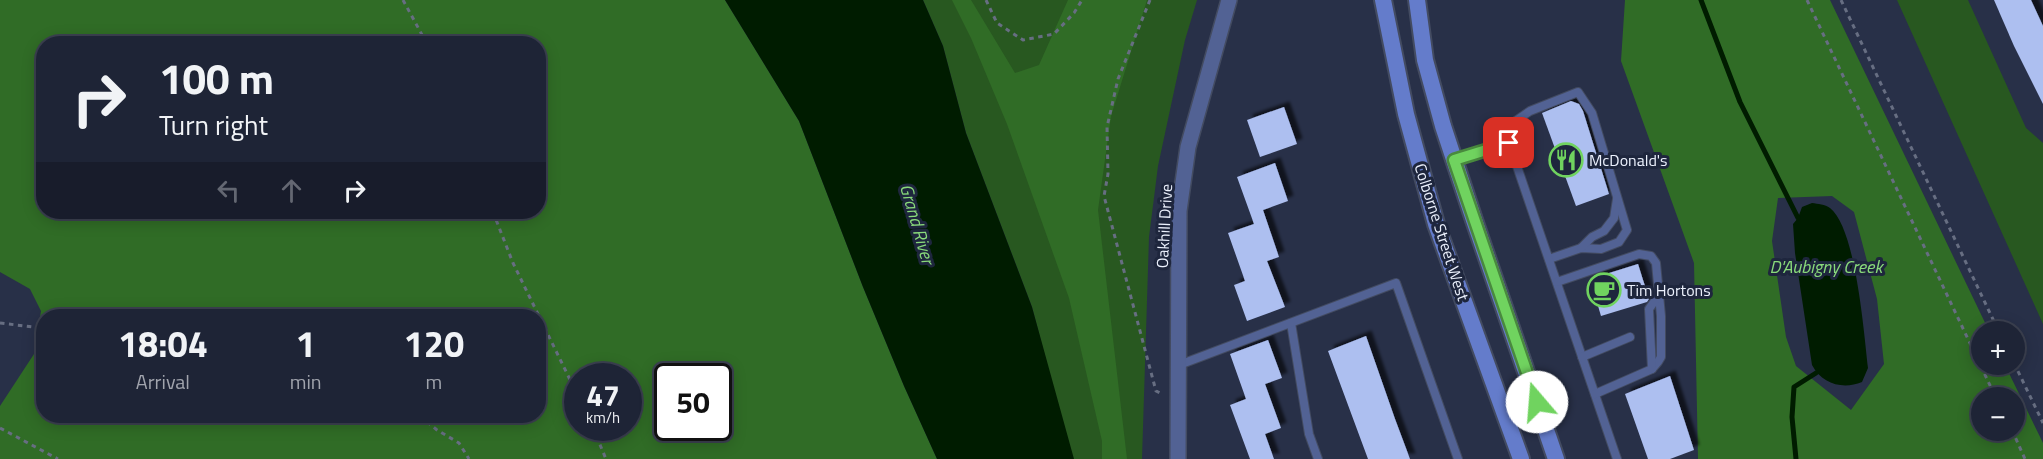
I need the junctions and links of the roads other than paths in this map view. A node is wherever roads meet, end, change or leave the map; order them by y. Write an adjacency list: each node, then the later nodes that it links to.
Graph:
1 (1229, 0): 13 (street, Oakhill Drive)
2 (1383, 0): 18 (main road, Colborne Street West)
3 (1417, 0): 5 (main road, Colborne Street West)
4 (1509, 143): 5 (lane); 6 (lane); 8 (lane)
5 (1454, 160): 19 (main road, Colborne Street West)
6 (1618, 197): 7 (lane); 7 (lane)
7 (1581, 248): 8 (lane)
8 (1548, 259): 9 (lane)
9 (1557, 282): 12 (lane); 14 (lane)
10 (1291, 323): 13 (lane); 16 (lane); 17 (lane)
11 (1630, 337): 12 (lane)
12 (1582, 357): 14 (lane)
13 (1179, 365): 15 (street, Oakhill Drive)
14 (1595, 394): 20 (lane)
15 (1178, 459)
16 (1318, 459)
17 (1458, 459)
18 (1521, 459)
19 (1556, 459)
20 (1617, 459)

